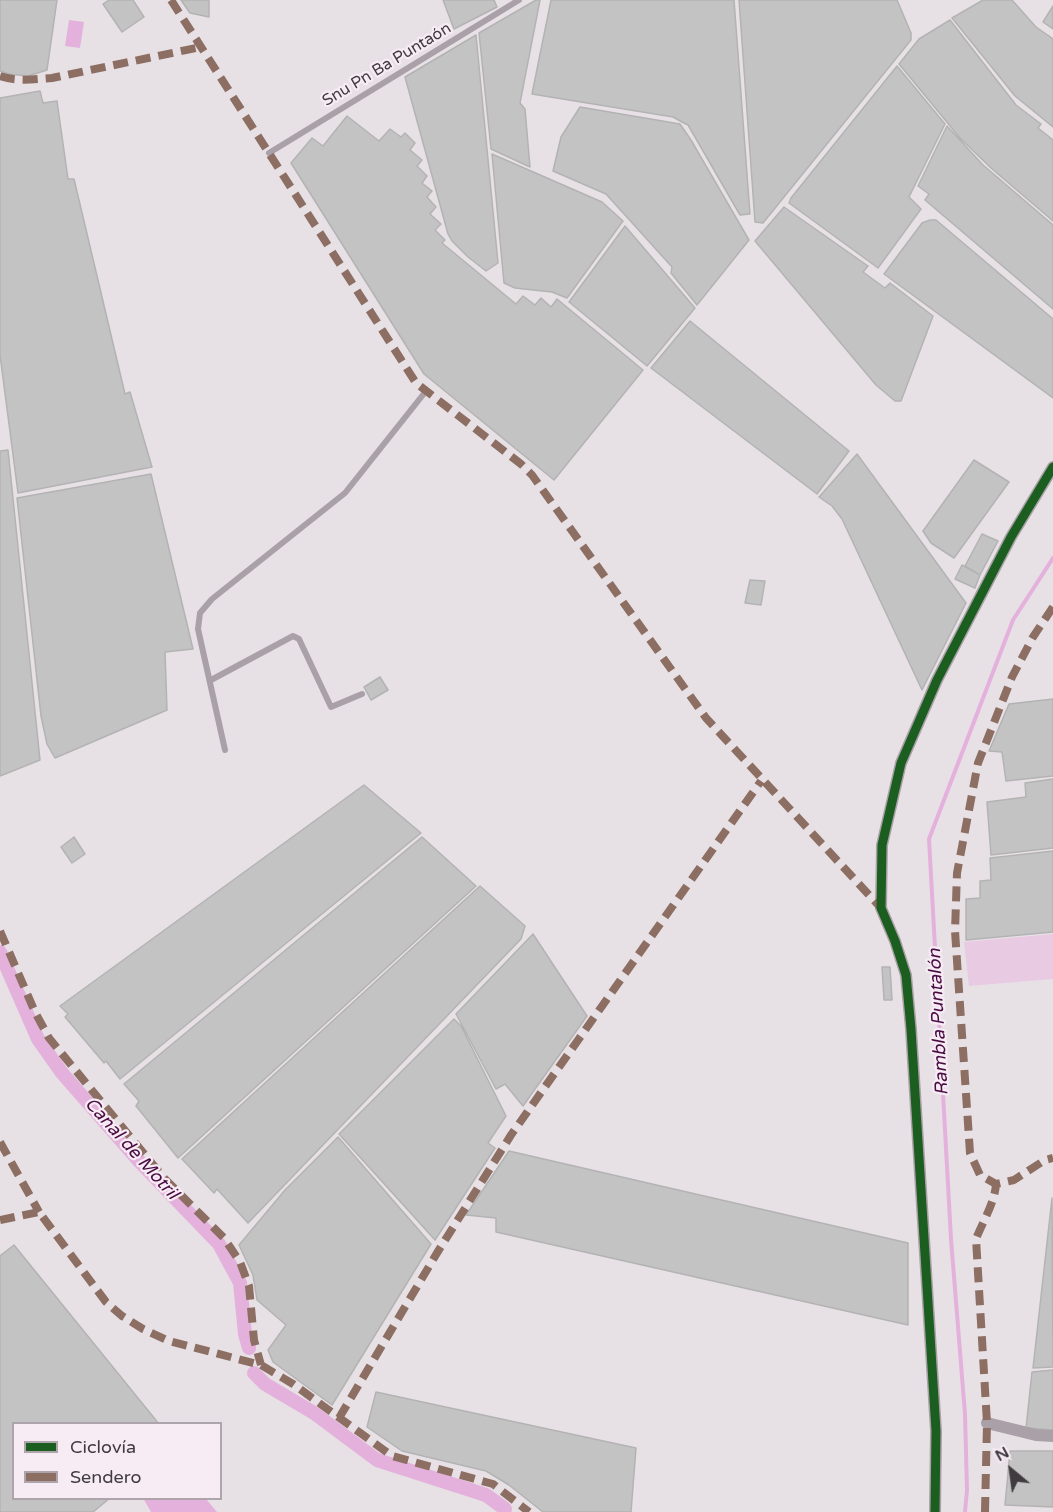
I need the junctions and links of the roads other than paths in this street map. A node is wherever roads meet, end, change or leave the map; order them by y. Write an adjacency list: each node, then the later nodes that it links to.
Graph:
1 (519, 0): 2 (lane, Snu Pn Ba Puntaón)
2 (269, 153)
3 (426, 392): 5 (lane)
4 (1053, 467): 10 (street)
5 (211, 680): 6 (lane); 7 (lane)
6 (362, 694)
7 (225, 750)
8 (987, 1423): 9 (street)
9 (1053, 1436)
10 (935, 1512)

